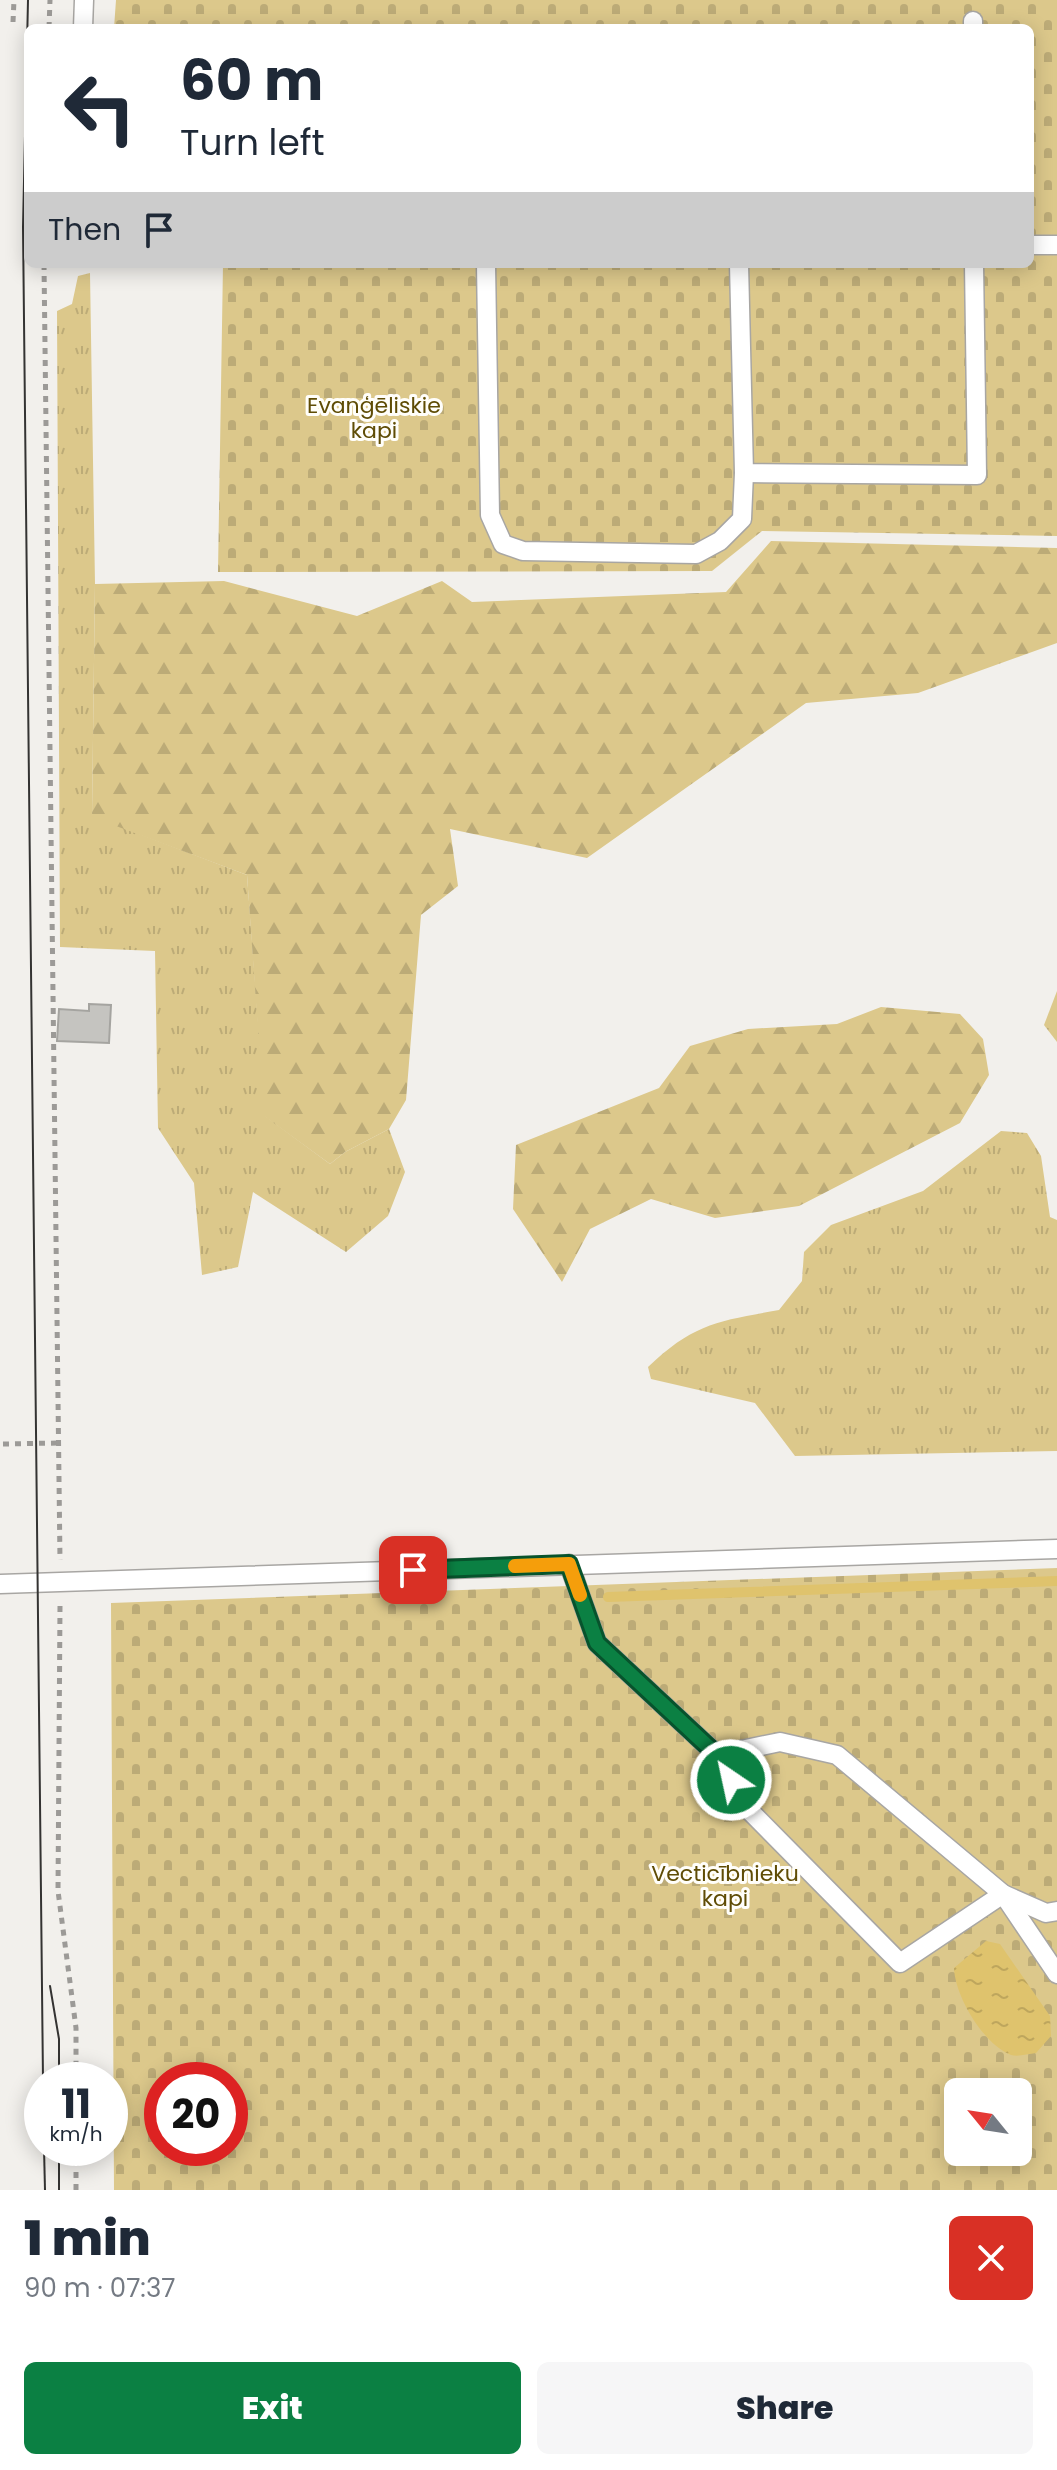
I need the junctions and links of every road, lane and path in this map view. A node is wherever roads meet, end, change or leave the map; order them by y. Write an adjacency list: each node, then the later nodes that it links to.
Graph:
1 (14, 0): 4 (path)
2 (50, 0): 5 (path)
3 (84, 0): 6 (lane)
4 (13, 22)
5 (49, 24)
6 (83, 24)
7 (1034, 245): 8 (lane)
8 (1057, 245)
9 (44, 268): 14 (path)
10 (486, 268): 13 (lane)
11 (739, 268): 13 (lane)
12 (974, 268): 13 (lane)
13 (744, 473)
14 (58, 1443): 15 (path); 18 (path)
15 (3, 1444)
16 (1057, 1549): 17 (lane)
17 (569, 1564): 18 (lane); 20 (lane)
18 (60, 1582): 19 (lane); 24 (path)
19 (0, 1584)
20 (717, 1755): 21 (lane); 21 (lane)
21 (1003, 1894): 22 (lane); 23 (lane)
22 (1057, 1911)
23 (1057, 1974)
24 (76, 2062)
25 (76, 2166): 26 (path)
26 (76, 2190)

